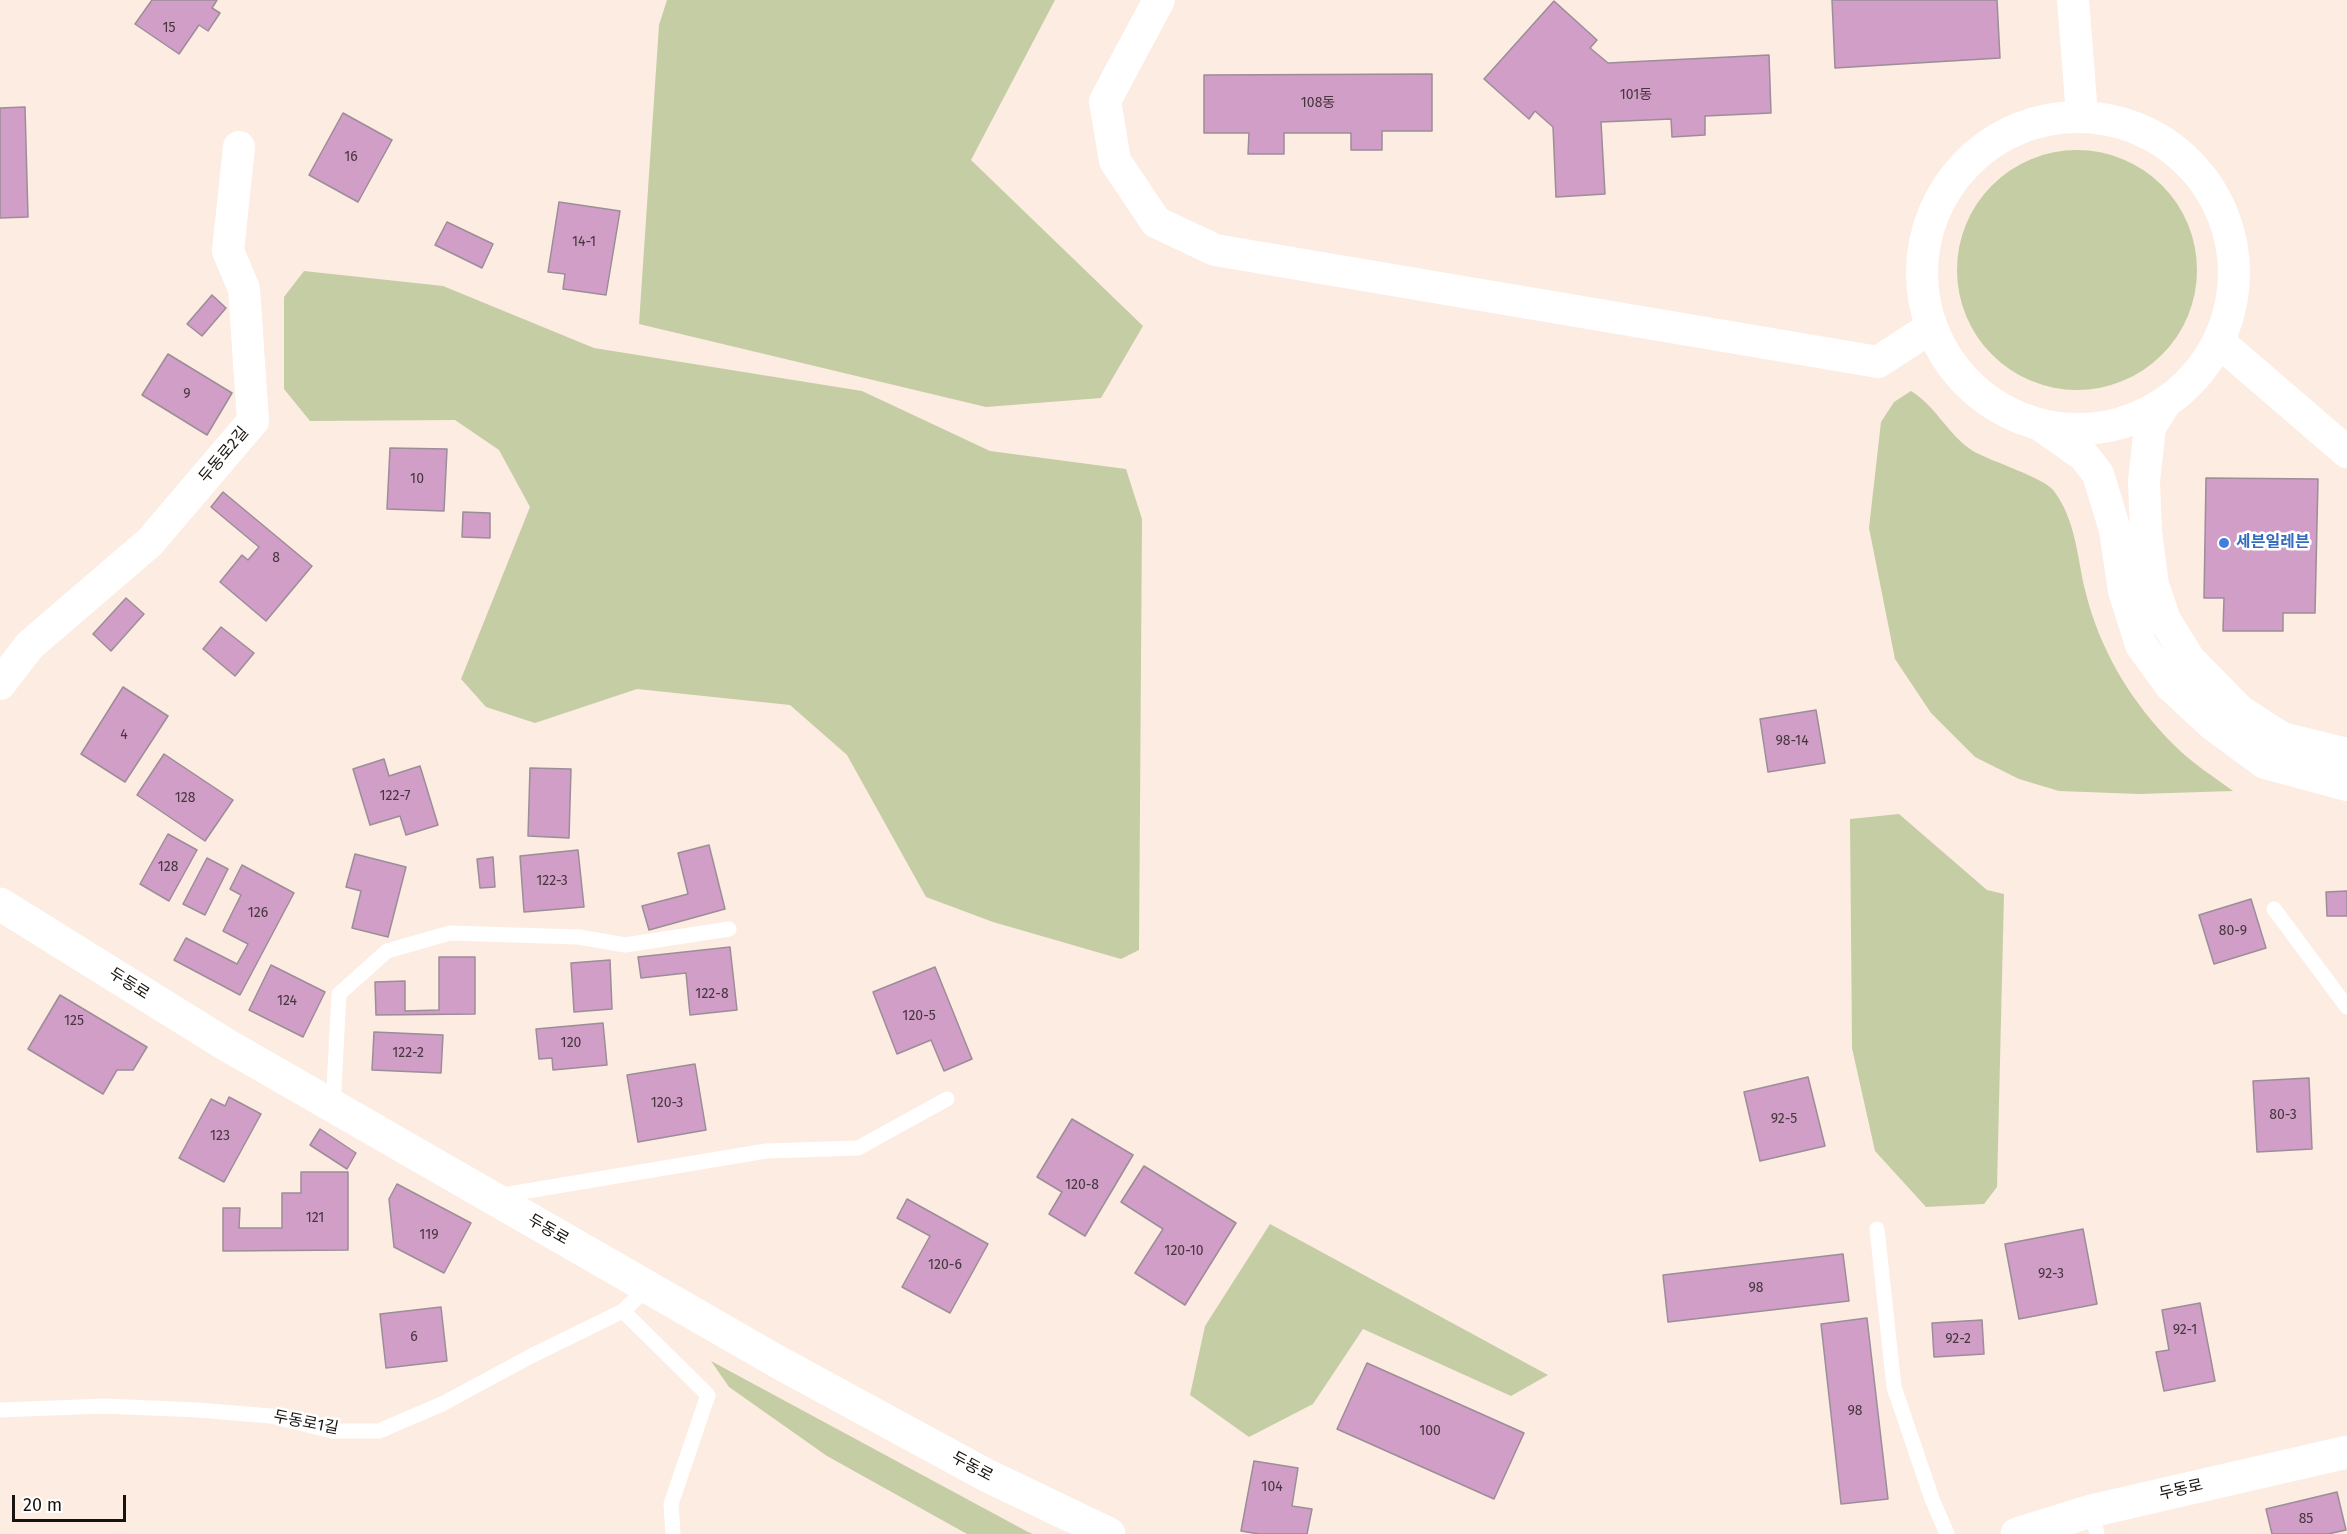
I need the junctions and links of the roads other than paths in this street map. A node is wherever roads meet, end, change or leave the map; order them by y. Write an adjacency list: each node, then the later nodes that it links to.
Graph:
1 (1159, 0): 5 (street)
2 (2073, 0): 3 (street)
3 (2082, 115): 5 (street); 6 (street)
4 (239, 147): 10 (street, 두동로2길)
5 (1930, 328): 8 (street)
6 (2219, 342): 7 (street); 9 (street)
7 (2166, 402): 8 (street); 11 (street)
8 (2043, 426): 12 (street)
9 (2347, 452)
10 (0, 684)
11 (2347, 754)
12 (2347, 785)
13 (0, 903): 18 (street, 두동로)
14 (2274, 909): 16 (lane)
15 (729, 929): 18 (lane)
16 (2347, 1007)
17 (947, 1099): 19 (lane)
18 (333, 1106): 19 (street, 두동로)
19 (491, 1197): 21 (street, 두동로)
20 (1877, 1229): 29 (lane)
21 (648, 1287): 22 (lane, 두동로1길); 28 (street, 두동로)
22 (623, 1311): 23 (lane, 두동로1길); 27 (lane)
23 (0, 1410)
24 (2347, 1452): 26 (street, 두동로)
25 (2347, 1471): 26 (street, 두동로)
26 (2094, 1528): 30 (street, 두동로)
27 (673, 1534)
28 (1109, 1534)
29 (1947, 1534)
30 (2017, 1534)

